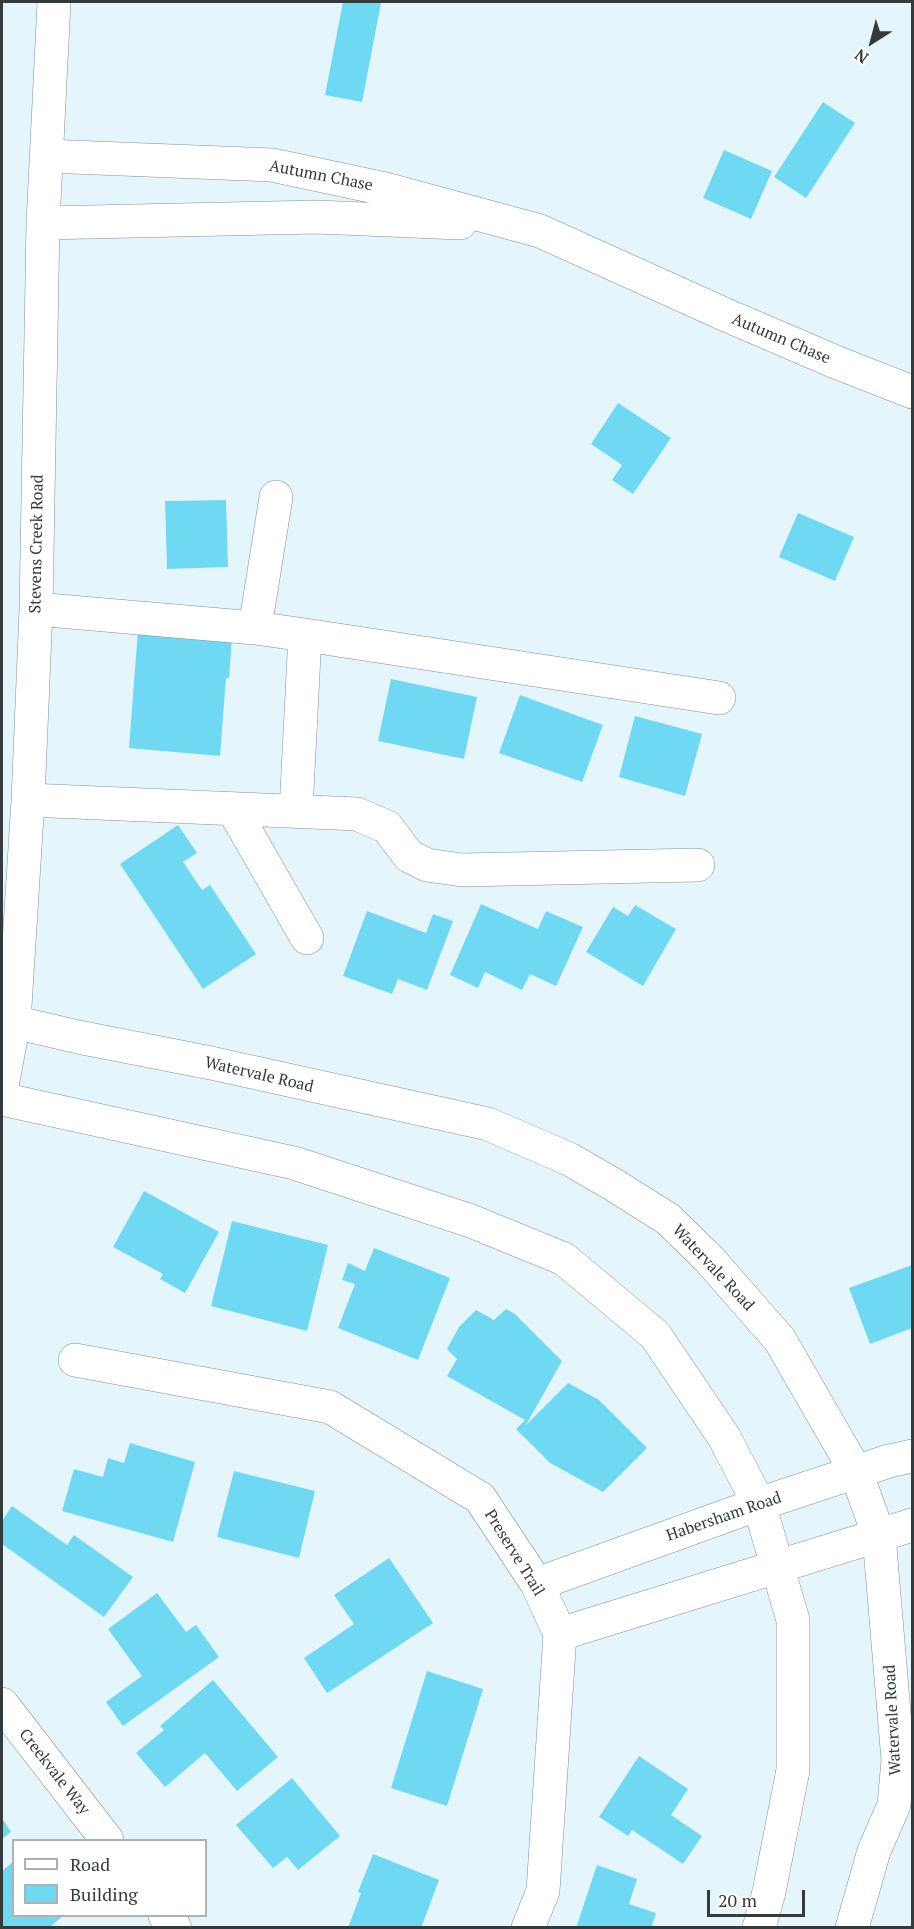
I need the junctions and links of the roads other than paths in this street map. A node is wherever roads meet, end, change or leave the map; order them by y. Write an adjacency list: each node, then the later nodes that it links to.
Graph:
1 (54, 2): 2 (street, Stevens Creek Road)
2 (46, 156): 3 (street, Stevens Creek Road); 4 (street, Autumn Chase)
3 (43, 223): 4 (street, Autumn Chase); 7 (street, Stevens Creek Road)
4 (519, 225): 5 (street, Autumn Chase)
5 (912, 392)
6 (276, 497): 8 (street)
7 (36, 609): 8 (street); 11 (street, Stevens Creek Road)
8 (255, 628): 9 (street)
9 (305, 635): 10 (street); 13 (street)
10 (719, 698)
11 (28, 801): 12 (street); 16 (street, Stevens Creek Road)
12 (233, 809): 13 (street); 15 (street)
13 (296, 811): 14 (street)
14 (698, 865)
15 (307, 938)
16 (8, 1021): 17 (street, Stevens Creek Road); 21 (street, Watervale Road)
17 (2, 1086)
18 (2, 1099): 22 (street)
19 (75, 1360): 26 (street, Preserve Trail)
20 (912, 1456): 21 (street, Habersham Road)
21 (856, 1472): 22 (street, Habersham Road); 24 (street, Watervale Road)
22 (759, 1504): 25 (street); 26 (street, Habersham Road)
23 (912, 1525): 24 (street)
24 (879, 1536): 25 (street); 32 (street, Watervale Road)
25 (778, 1568): 27 (street); 31 (street)
26 (537, 1584): 27 (street, Preserve Trail)
27 (560, 1634): 30 (street, Preserve Trail)
28 (2, 1704): 29 (street, Creekvale Way)
29 (106, 1839)
30 (528, 1928)
31 (759, 1928)
32 (852, 1928)

